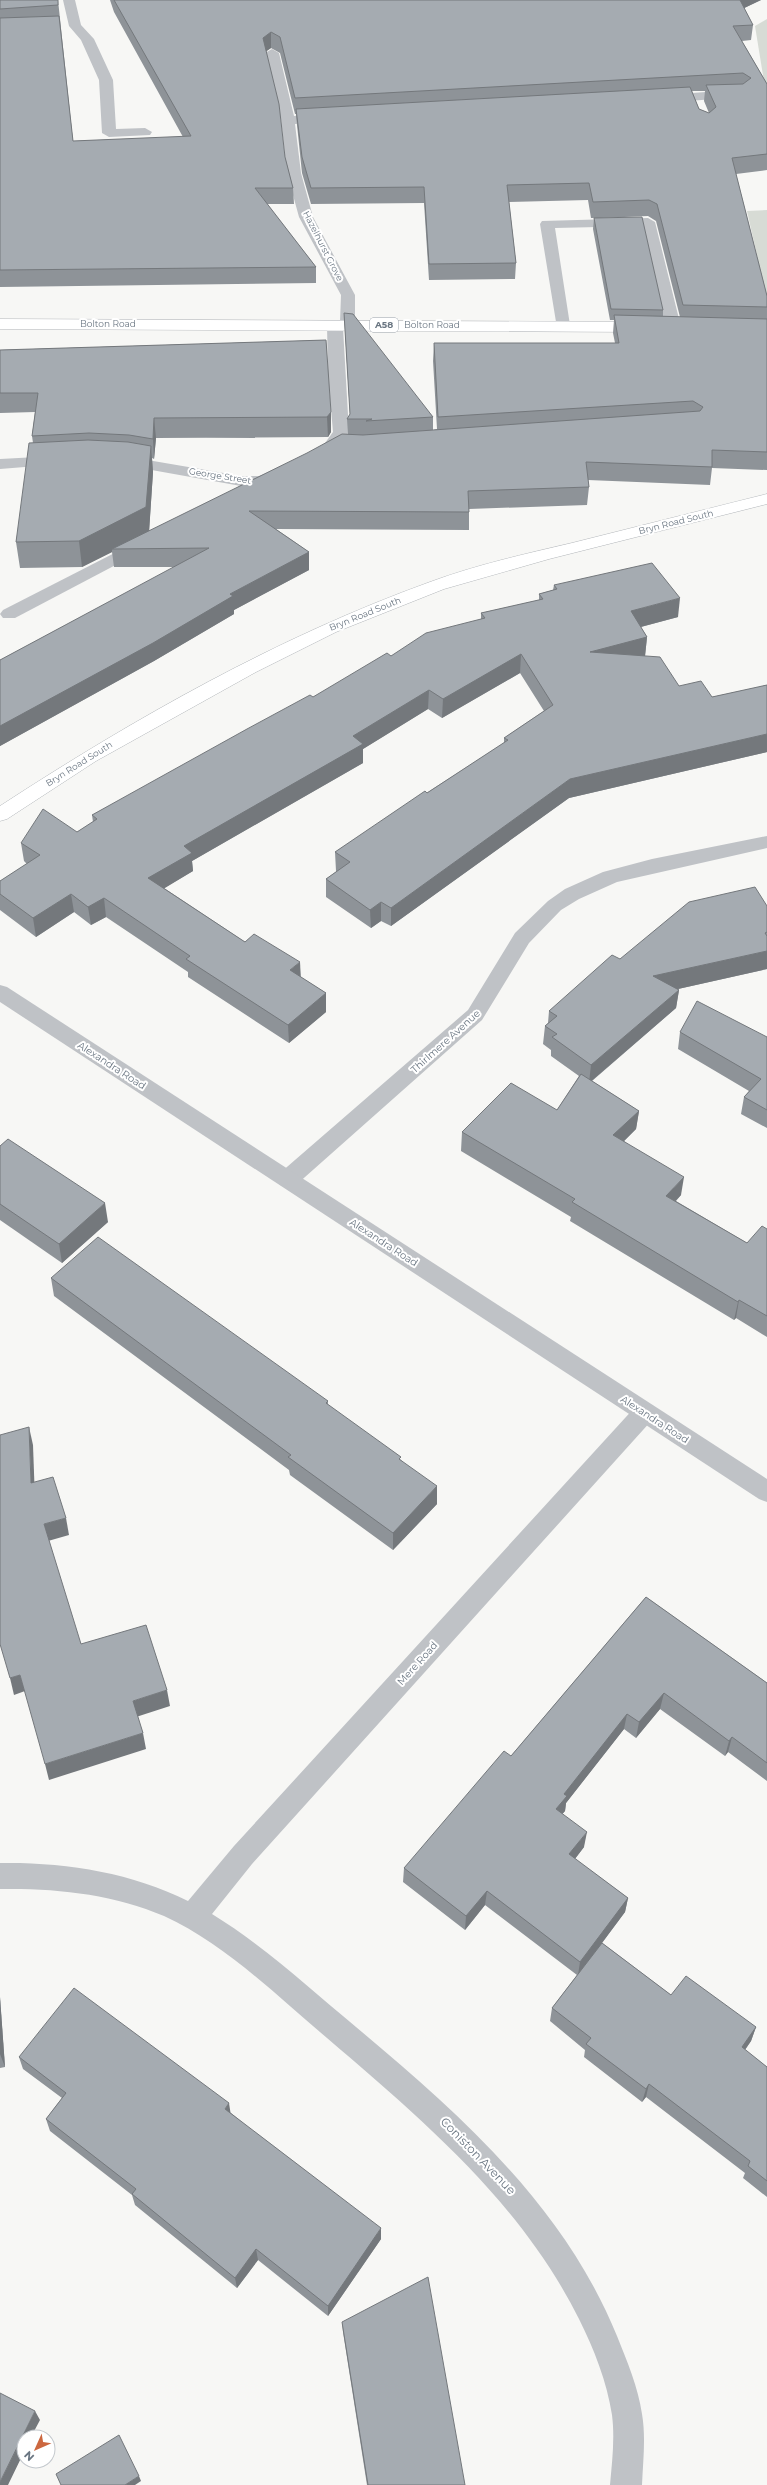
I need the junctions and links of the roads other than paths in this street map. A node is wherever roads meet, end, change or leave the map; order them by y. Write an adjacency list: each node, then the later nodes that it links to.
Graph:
1 (69, 0): 3 (street)
2 (60, 26): 3 (street)
3 (75, 26): 11 (street)
4 (272, 53): 10 (street, Hazelhurst Grove)
5 (741, 94): 6 (street)
6 (694, 97): 7 (street); 8 (street)
7 (647, 100)
8 (700, 111)
9 (344, 117): 10 (street)
10 (288, 120): 13 (street, Hazelhurst Grove)
11 (145, 132)
12 (0, 324): 13 (main road, Bolton Road / A58)
13 (341, 325): 14 (main road, Bolton Road / A58); 20 (street, George Street)
14 (562, 325): 15 (main road, Bolton Road / A58); 15 (street)
15 (673, 327): 16 (main road, Bolton Road / A58)
16 (689, 328)
17 (68, 460): 19 (street)
18 (107, 460): 20 (street, George Street)
19 (0, 464)
20 (261, 481): 21 (street)
21 (233, 496)
22 (767, 499): 25 (main road, Bryn Road South)
23 (156, 537): 24 (street)
24 (9, 614)
25 (0, 815)
26 (767, 842): 28 (street, Thirlmere Avenue)
27 (0, 992): 28 (street, Alexandra Road)
28 (288, 1179): 29 (street, Alexandra Road)
29 (644, 1413): 30 (street, Alexandra Road); 32 (street, Mere Road)
30 (767, 1492)
31 (0, 1876): 32 (street, Coniston Avenue)
32 (192, 1917): 33 (street, Coniston Avenue)
33 (626, 2485)

